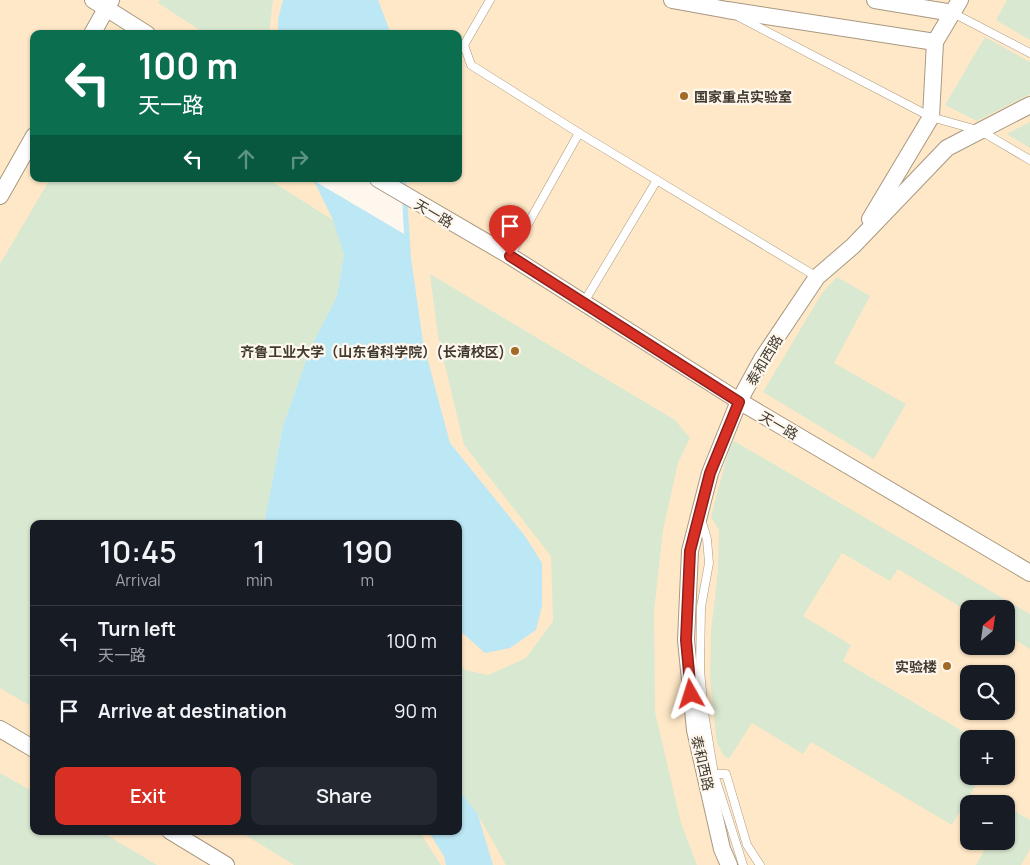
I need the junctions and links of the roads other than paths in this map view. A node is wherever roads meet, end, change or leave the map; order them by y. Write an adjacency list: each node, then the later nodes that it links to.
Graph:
1 (490, 0): 14 (lane)
2 (672, 0): 6 (street)
3 (875, 0): 5 (street)
4 (104, 3): 7 (street); 8 (street)
5 (957, 6): 9 (street); 10 (lane)
6 (726, 10): 9 (street); 12 (lane)
7 (94, 30)
8 (142, 30)
9 (935, 42): 12 (street)
10 (1030, 53)
11 (1030, 106): 13 (street, 泰和西路)
12 (931, 117): 13 (lane); 20 (street)
13 (981, 131): 16 (lane); 20 (street, 泰和西路)
14 (579, 132): 17 (lane); 21 (lane)
15 (30, 143): 19 (street)
16 (1030, 160)
17 (657, 180): 22 (lane); 23 (lane)
18 (383, 182): 21 (street, 天一路)
19 (0, 196)
20 (853, 246): 22 (street, 泰和西路)
21 (510, 256): 23 (street, 天一路)
22 (817, 277): 24 (street, 泰和西路)
23 (584, 302): 24 (street, 天一路)
24 (739, 402): 25 (street, 泰和西路); 26 (street, 天一路)
25 (700, 515): 29 (lane); 32 (street, 泰和西路)
26 (1030, 573)
27 (0, 729): 28 (street)
28 (30, 747)
29 (714, 774): 33 (lane); 34 (lane)
30 (177, 835): 31 (street)
31 (226, 865)
32 (729, 865)
33 (743, 865)
34 (760, 865)

